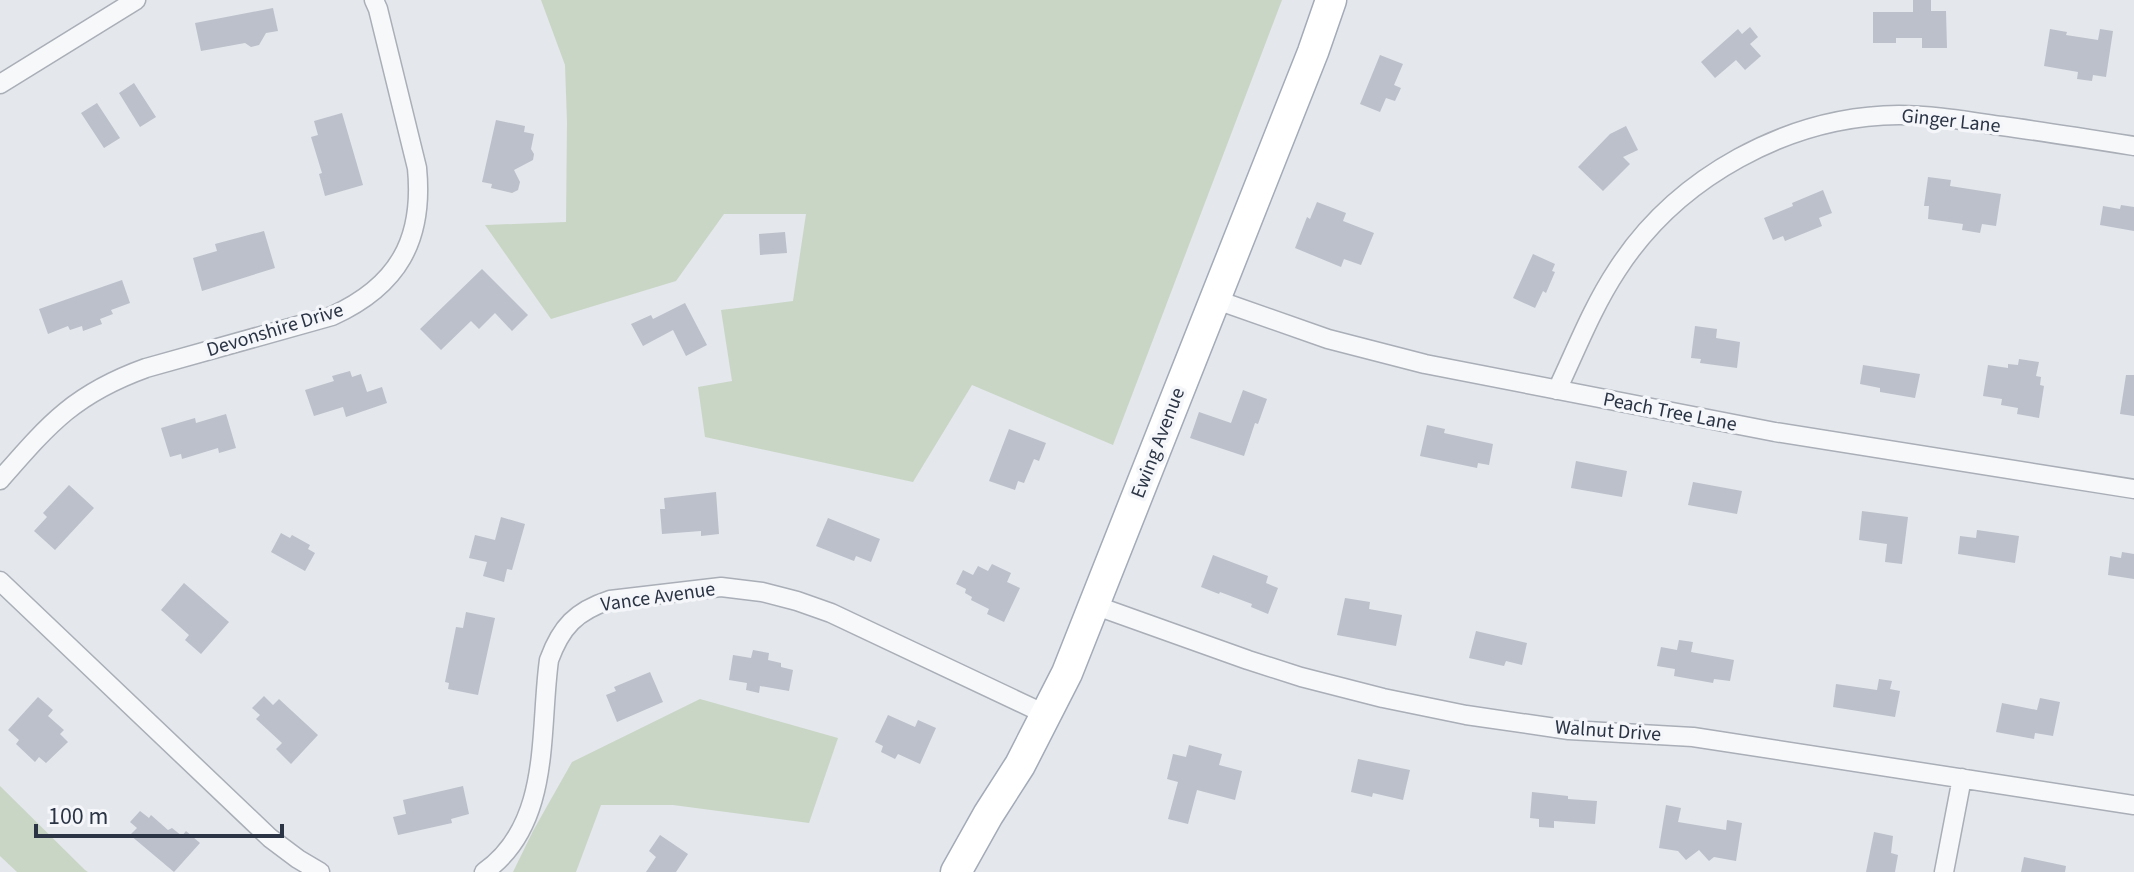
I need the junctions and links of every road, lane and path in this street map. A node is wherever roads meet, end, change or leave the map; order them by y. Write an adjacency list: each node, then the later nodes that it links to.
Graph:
1 (136, 0): 4 (street)
2 (374, 0): 8 (street, Devonshire Drive)
3 (1331, 0): 6 (main road, Ewing Avenue)
4 (0, 84)
5 (2134, 146): 7 (street, Ginger Lane)
6 (1214, 299): 7 (street, Peach Tree Lane); 11 (main road, Ewing Avenue)
7 (1557, 390): 9 (street, Peach Tree Lane)
8 (0, 480)
9 (2134, 489)
10 (0, 581): 15 (street)
11 (1094, 605): 12 (main road, Ewing Avenue); 13 (street, Walnut Drive)
12 (1047, 715): 16 (street, Vance Avenue); 17 (main road, Ewing Avenue)
13 (1962, 778): 14 (street, Walnut Drive); 18 (street)
14 (2134, 805)
15 (320, 872)
16 (484, 872)
17 (956, 872)
18 (1944, 872)

